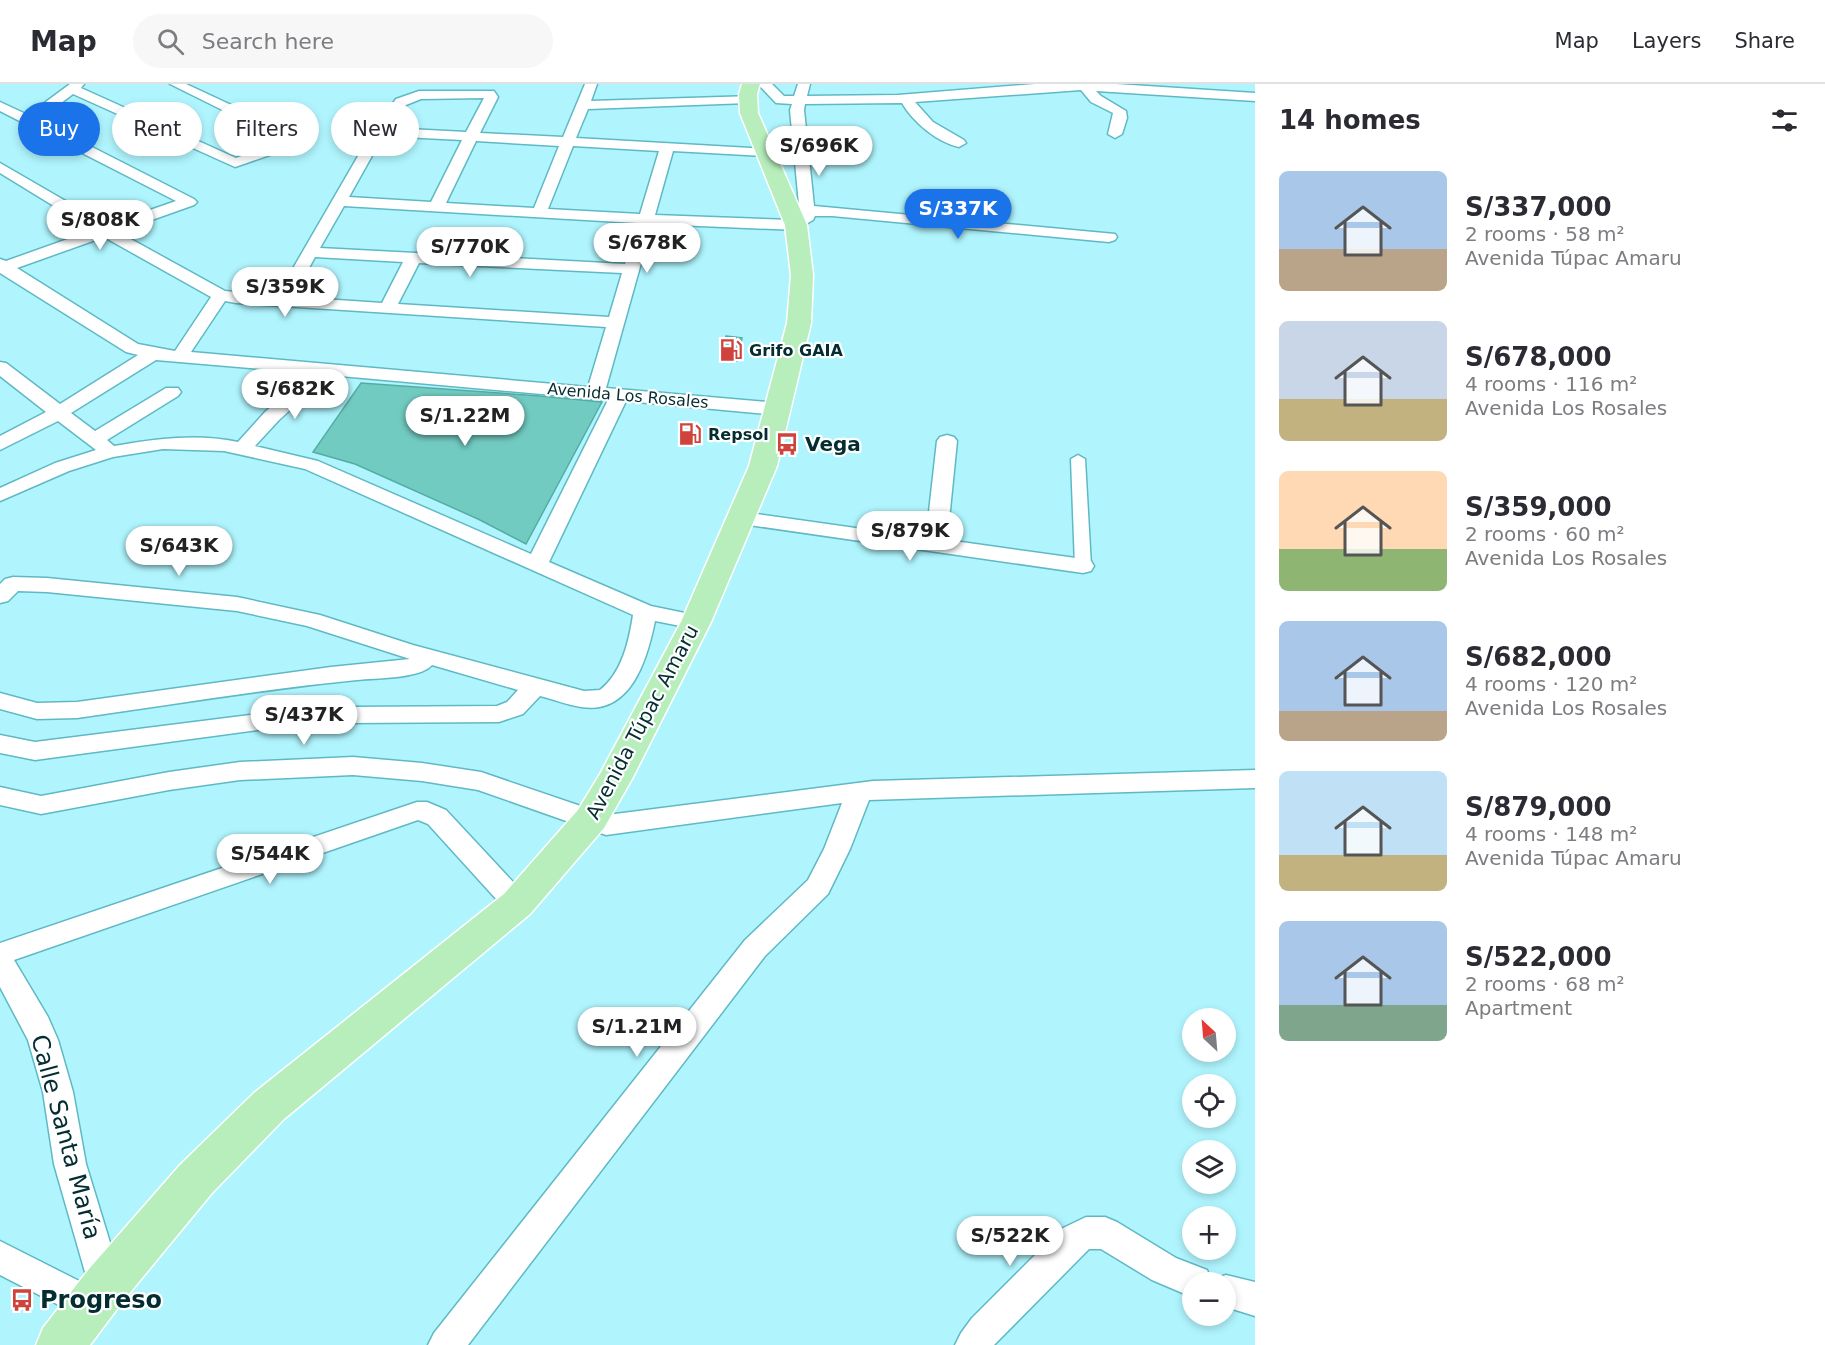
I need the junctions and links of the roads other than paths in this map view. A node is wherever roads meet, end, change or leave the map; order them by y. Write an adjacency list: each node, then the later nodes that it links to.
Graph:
1 (176, 84): 7 (street)
2 (591, 84): 16 (street)
3 (764, 84): 12 (street)
4 (804, 84): 13 (street)
5 (897, 84): 11 (street)
6 (1075, 85): 8 (street); 11 (street); 20 (street)
7 (75, 86): 14 (street)
8 (1214, 89): 10 (street)
9 (749, 95): 12 (street); 16 (street); 25 (highway, Avenida Túpac Amaru)
10 (1255, 97)
11 (902, 98): 13 (street); 23 (street)
12 (782, 100): 13 (street)
13 (799, 100): 32 (street)
14 (54, 102)
15 (403, 102): 21 (street)
16 (584, 105): 22 (street)
17 (0, 106): 18 (street)
18 (18, 115)
19 (419, 134): 21 (street)
20 (1115, 134)
21 (472, 137): 22 (street); 30 (street)
22 (567, 142): 24 (street); 31 (street)
23 (958, 143)
24 (667, 147): 25 (street); 33 (street)
25 (764, 152): 32 (highway, Avenida Túpac Amaru)
26 (98, 156): 34 (street)
27 (366, 156): 29 (street)
28 (0, 167): 34 (street)
29 (340, 201): 30 (street); 36 (street)
30 (436, 207): 31 (street)
31 (539, 213): 33 (street)
32 (802, 218): 33 (street); 35 (street); 51 (highway, Avenida Túpac Amaru)
33 (645, 219): 39 (street)
34 (105, 231): 38 (street); 40 (street)
35 (1109, 237)
36 (311, 252): 37 (street); 41 (street)
37 (414, 257): 39 (street); 42 (street)
38 (1, 266): 44 (street, Avenida Los Rosales)
39 (631, 269): 43 (street)
40 (220, 295): 41 (street); 45 (street)
41 (282, 301): 42 (street)
42 (387, 308): 43 (street)
43 (616, 323): 49 (street)
44 (153, 354): 45 (street, Avenida Los Rosales); 52 (street)
45 (180, 356): 47 (street, Avenida Los Rosales)
46 (0, 367): 52 (street)
47 (325, 369): 49 (street, Avenida Los Rosales); 56 (street)
48 (172, 392): 55 (street)
49 (596, 392): 50 (street, Avenida Los Rosales)
50 (620, 394): 51 (street, Avenida Los Rosales); 61 (street)
51 (779, 409): 59 (highway, Avenida Túpac Amaru)
52 (60, 412): 54 (street); 55 (street)
53 (946, 441): 60 (street)
54 (0, 444)
55 (102, 446): 56 (street); 58 (street)
56 (242, 449): 61 (street)
57 (1078, 459): 62 (street)
58 (0, 495)
59 (742, 518): 60 (street); 65 (highway, Avenida Túpac Amaru)
60 (936, 546): 62 (street)
61 (537, 564): 64 (street)
62 (1083, 566)
63 (0, 596): 66 (street)
64 (645, 612): 65 (street); 67 (street)
65 (696, 622): 73 (highway, Avenida Túpac Amaru)
66 (427, 656): 67 (street); 68 (street)
67 (534, 687): 69 (street)
68 (0, 701)
69 (0, 744)
70 (1255, 779): 71 (street)
71 (859, 792): 73 (street); 83 (street)
72 (0, 796): 73 (street)
73 (591, 819): 74 (highway, Avenida Túpac Amaru)
74 (517, 904): 75 (street); 79 (highway, Avenida Túpac Amaru)
75 (0, 954)
76 (0, 961): 79 (street, Calle Santa María)
77 (0, 1257): 79 (street)
78 (1182, 1277): 84 (street)
79 (98, 1294): 82 (highway, Avenida Túpac Amaru)
80 (1236, 1294): 81 (street)
81 (1255, 1299)
82 (60, 1345)
83 (446, 1345)
84 (973, 1345)

